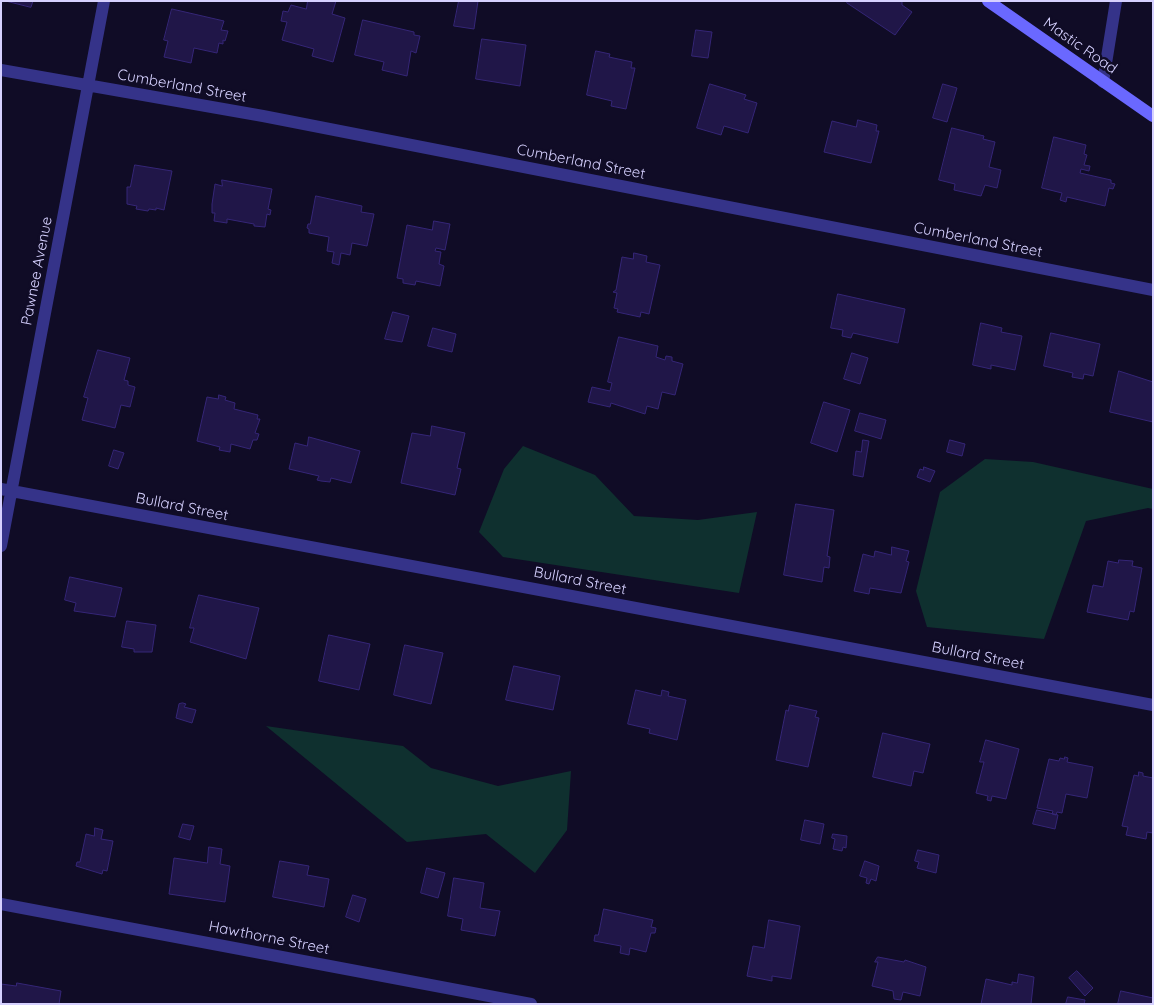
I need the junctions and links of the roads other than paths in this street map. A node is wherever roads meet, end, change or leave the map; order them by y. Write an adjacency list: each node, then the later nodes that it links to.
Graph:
1 (104, 1): 6 (street, Pawnee Avenue)
2 (988, 1): 5 (main road, Mastic Road)
3 (1116, 1): 5 (street)
4 (1, 70): 6 (street, Cumberland Street)
5 (1103, 82): 7 (main road, Mastic Road)
6 (89, 86): 8 (street, Cumberland Street); 9 (street, Pawnee Avenue)
7 (1153, 116)
8 (1153, 290)
9 (7, 490): 10 (street, Pawnee Avenue); 11 (street, Bullard Street)
10 (1, 546)
11 (1153, 705)
12 (1, 904): 13 (street, Hawthorne Street)
13 (531, 1004)

